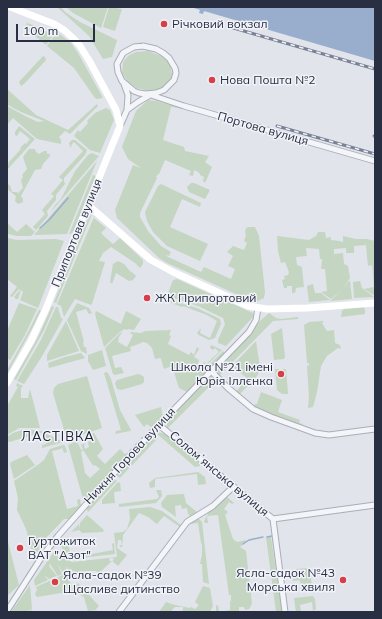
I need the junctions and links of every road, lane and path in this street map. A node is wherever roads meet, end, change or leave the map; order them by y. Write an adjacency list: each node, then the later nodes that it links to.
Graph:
1 (10, 7): 5 (main road)
2 (122, 81): 3 (street); 3 (street); 4 (street)
3 (154, 94): 4 (street); 6 (street, Портова вулиця)
4 (127, 110): 5 (street, Припортова вулиця)
5 (120, 126): 7 (main road, Припортова вулиця)
6 (375, 161)
7 (88, 205): 9 (main road); 11 (main road, Припортова вулиця)
8 (375, 303): 9 (main road)
9 (258, 308): 10 (street, Нижня Горова вулиця)
10 (211, 371): 12 (street, Нижня Горова вулиця); 13 (street)
11 (7, 382)
12 (159, 425): 14 (street, Соломʼянська вулиця); 17 (street, Нижня Горова вулиця)
13 (375, 429)
14 (233, 487): 16 (street, Соломʼянська вулиця); 18 (street)
15 (375, 505): 16 (street, Соломʼянська вулиця)
16 (273, 519): 19 (street)
17 (7, 611)
18 (119, 612)
19 (285, 612)

